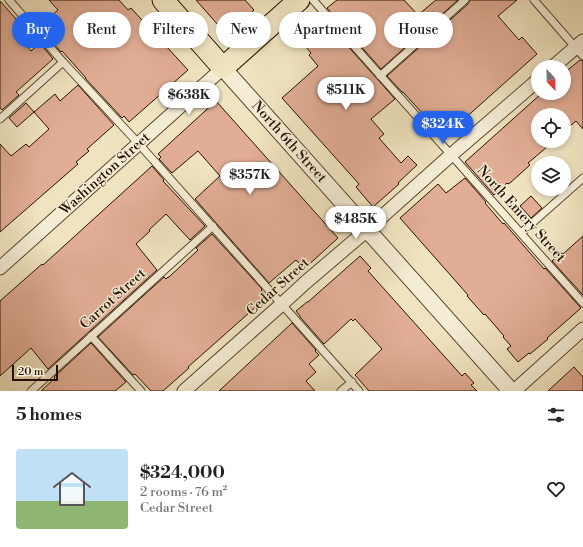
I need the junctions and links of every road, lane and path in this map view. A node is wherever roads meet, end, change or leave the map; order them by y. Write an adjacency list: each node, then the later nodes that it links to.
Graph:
1 (9, 0): 9 (lane)
2 (163, 0): 10 (main road, North 6th Street)
3 (300, 0): 10 (main road, Washington Street)
4 (313, 0): 11 (lane, North Emery Street)
5 (465, 0): 11 (lane)
6 (534, 0): 7 (lane)
7 (581, 48): 8 (street)
8 (563, 60)
9 (63, 62): 13 (lane); 14 (lane)
10 (223, 68): 14 (street, Washington Street); 18 (street, North 6th Street)
11 (380, 76): 15 (lane, North Emery Street)
12 (531, 86): 15 (street, Cedar Street)
13 (0, 119)
14 (139, 144): 17 (lane); 20 (street, Washington Street)
15 (451, 155): 18 (street, Cedar Street); 19 (lane, North Emery Street)
16 (583, 178): 19 (lane)
17 (212, 226): 22 (lane); 24 (lane, Carrot Street)
18 (367, 230): 22 (street, Cedar Street); 31 (street, North 6th Street)
19 (521, 234): 21 (lane, North Emery Street)
20 (0, 268)
21 (583, 303)
22 (282, 304): 25 (lane); 28 (street, Cedar Street)
23 (583, 329): 32 (street)
24 (91, 336): 26 (lane, Carrot Street); 27 (lane)
25 (352, 382): 29 (lane); 30 (lane)
26 (31, 391)
27 (141, 391)
28 (184, 391)
29 (342, 391)
30 (360, 391)
31 (510, 391)
32 (514, 391)

